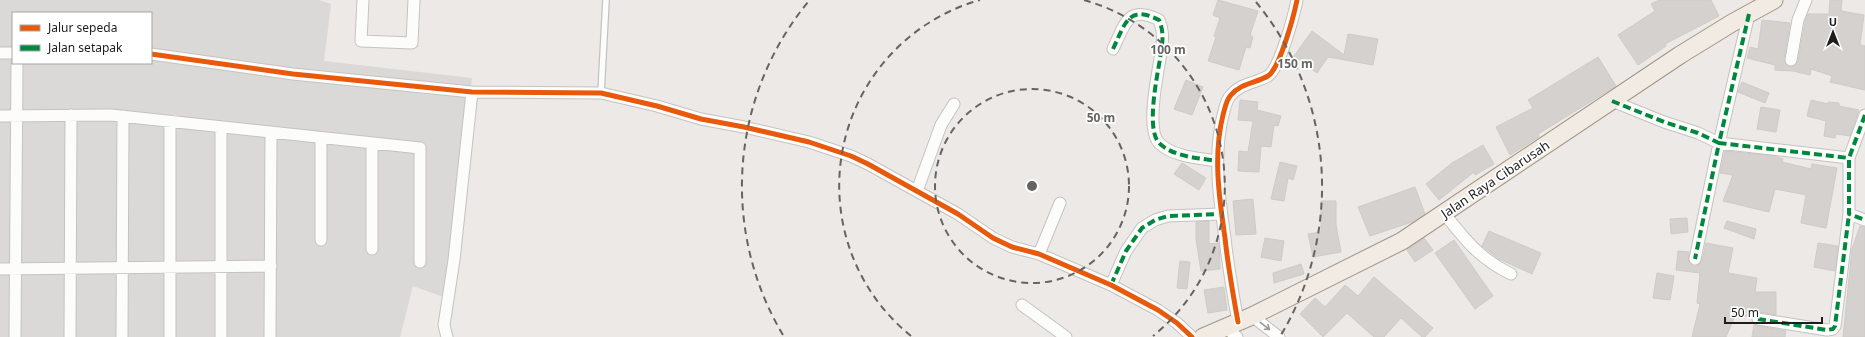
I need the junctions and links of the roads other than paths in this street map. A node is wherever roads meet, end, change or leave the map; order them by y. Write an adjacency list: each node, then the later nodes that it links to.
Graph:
1 (363, 0): 2 (street)
2 (414, 0)
3 (606, 0): 15 (lane)
4 (1297, 0): 30 (street)
5 (1774, 0): 7 (main road, Jalan Raya Cibarusah)
6 (1806, 0): 12 (street)
7 (1749, 14): 16 (main road, Jalan Raya Cibarusah); 28 (street)
8 (1113, 49): 30 (street)
9 (0, 53): 10 (street)
10 (12, 53)
11 (152, 54): 14 (street)
12 (1791, 60)
13 (17, 64): 21 (street)
14 (472, 92): 15 (street); 60 (street)
15 (601, 94): 31 (street)
16 (1612, 101): 28 (street); 33 (main road, Jalan Raya Cibarusah)
17 (954, 104): 31 (street)
18 (71, 115): 21 (street); 22 (street); 48 (street)
19 (1865, 115): 29 (street)
20 (0, 116): 21 (street)
21 (16, 116): 47 (street)
22 (123, 116): 23 (street); 44 (street)
23 (170, 122): 24 (street); 45 (street)
24 (221, 127): 25 (street); 43 (street)
25 (271, 132): 26 (street); 42 (street)
26 (321, 138): 27 (street); 37 (street)
27 (372, 143): 38 (street); 41 (street)
28 (1719, 143): 29 (street); 40 (street)
29 (1849, 158): 35 (street)
30 (1217, 161): 34 (street)
31 (917, 191): 39 (street)
32 (1060, 203): 39 (street)
33 (1444, 213): 49 (street); 53 (main road, Jalan Raya Cibarusah)
34 (1221, 214): 50 (street); 53 (street)
35 (1849, 214): 36 (street); 52 (street)
36 (1865, 220)
37 (322, 240)
38 (372, 249)
39 (1039, 254): 50 (street)
40 (1695, 259)
41 (420, 262)
42 (270, 266): 43 (street); 59 (street)
43 (221, 267): 45 (street); 58 (street)
44 (122, 268): 45 (street); 48 (street); 56 (street)
45 (170, 268): 57 (street)
46 (0, 269): 47 (street)
47 (16, 269): 48 (street); 54 (street)
48 (70, 269): 55 (street)
49 (1512, 274)
50 (1111, 285): 62 (street)
51 (1022, 305): 61 (street)
52 (1758, 319)
53 (1238, 326): 63 (main road, Jalan Raya Cibarusah); 64 (street, one-way to 64)
54 (15, 337)
55 (70, 337)
56 (122, 337)
57 (170, 337)
58 (221, 337)
59 (270, 337)
60 (447, 337)
61 (1066, 337)
62 (1192, 337)
63 (1203, 337)
64 (1279, 337)

